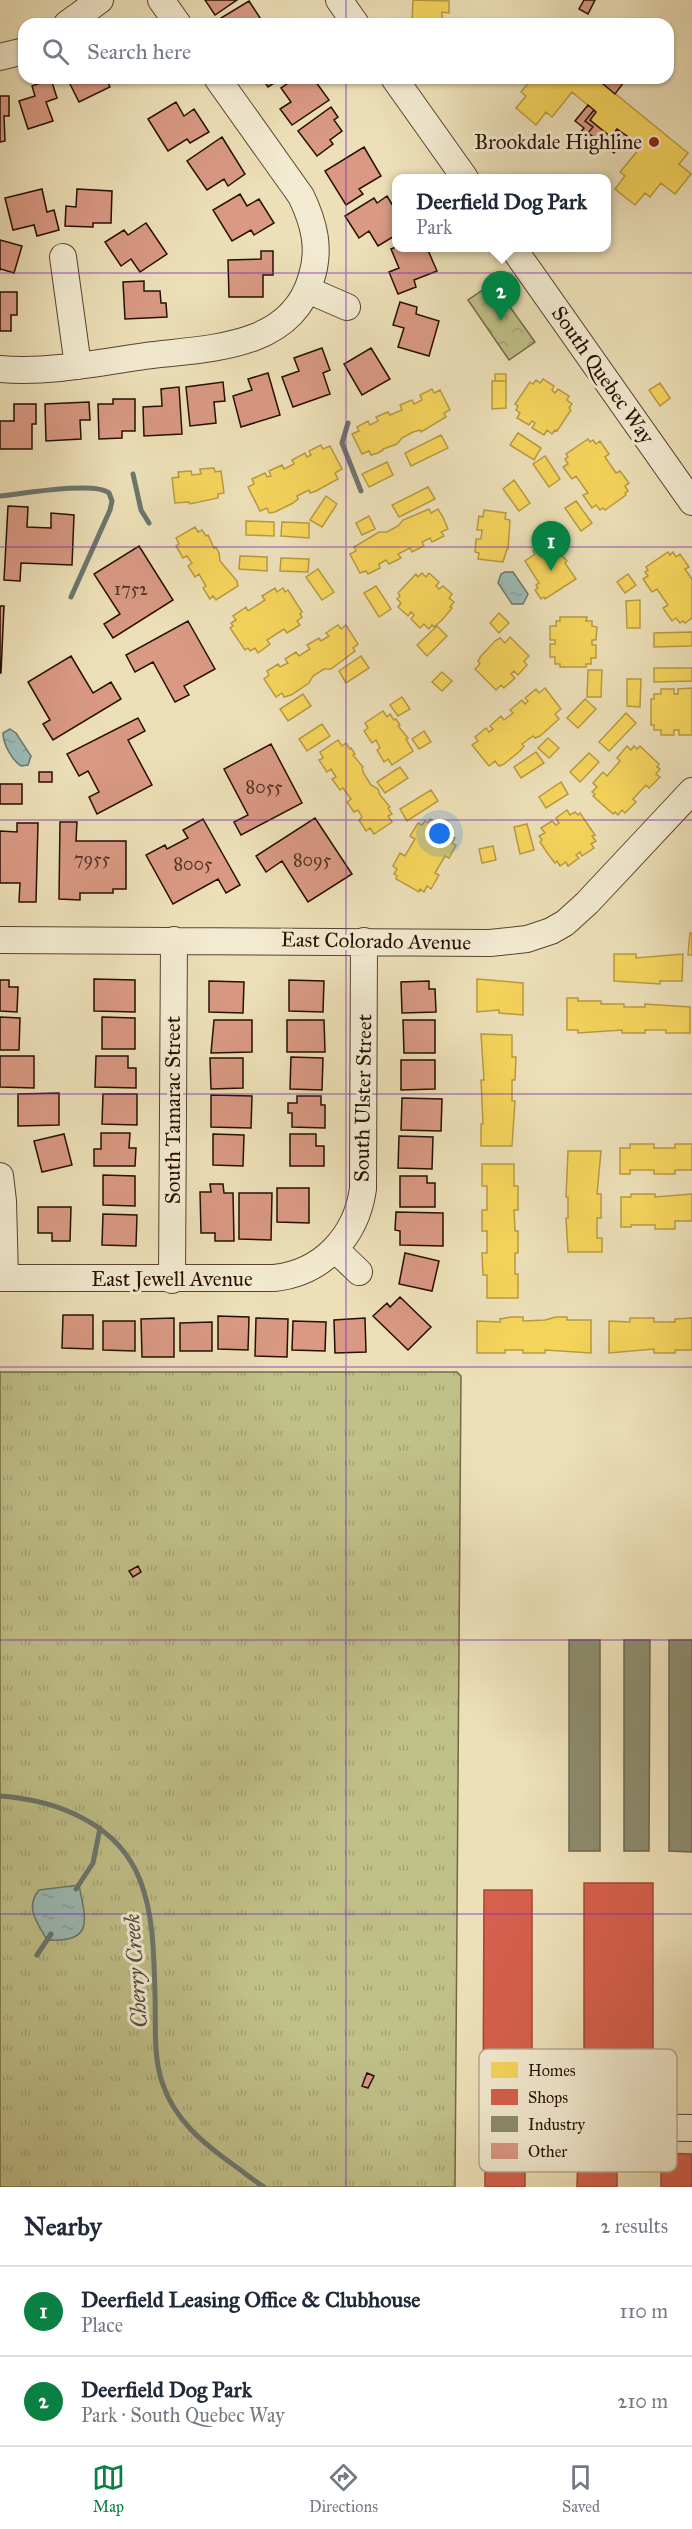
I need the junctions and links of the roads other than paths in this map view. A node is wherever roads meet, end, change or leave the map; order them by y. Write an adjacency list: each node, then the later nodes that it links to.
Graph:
1 (100, 0): 4 (street)
2 (161, 0): 5 (street)
3 (339, 0): 6 (street)
4 (75, 18)
5 (174, 18)
6 (352, 18)
7 (18, 52): 8 (street)
8 (0, 57)
9 (221, 84): 14 (street)
10 (398, 84): 11 (street)
11 (462, 174)
12 (516, 252): 18 (street, South Quebec Way)
13 (63, 257): 16 (street)
14 (308, 290): 15 (street); 16 (street)
15 (347, 307)
16 (78, 366): 17 (street)
17 (0, 369)
18 (692, 502)
19 (692, 791): 22 (street, East Colorado Avenue)
20 (0, 939): 21 (street, East Colorado Avenue)
21 (174, 940): 22 (street, East Colorado Avenue); 27 (street, South Tamarac Street)
22 (364, 941): 24 (street, South Ulster Street)
23 (0, 1176): 26 (street)
24 (336, 1249): 25 (street); 27 (street, East Jewell Avenue)
25 (359, 1272)
26 (2, 1278): 27 (street, East Jewell Avenue)
27 (172, 1280)
28 (677, 2128): 29 (street)
29 (692, 2128)

